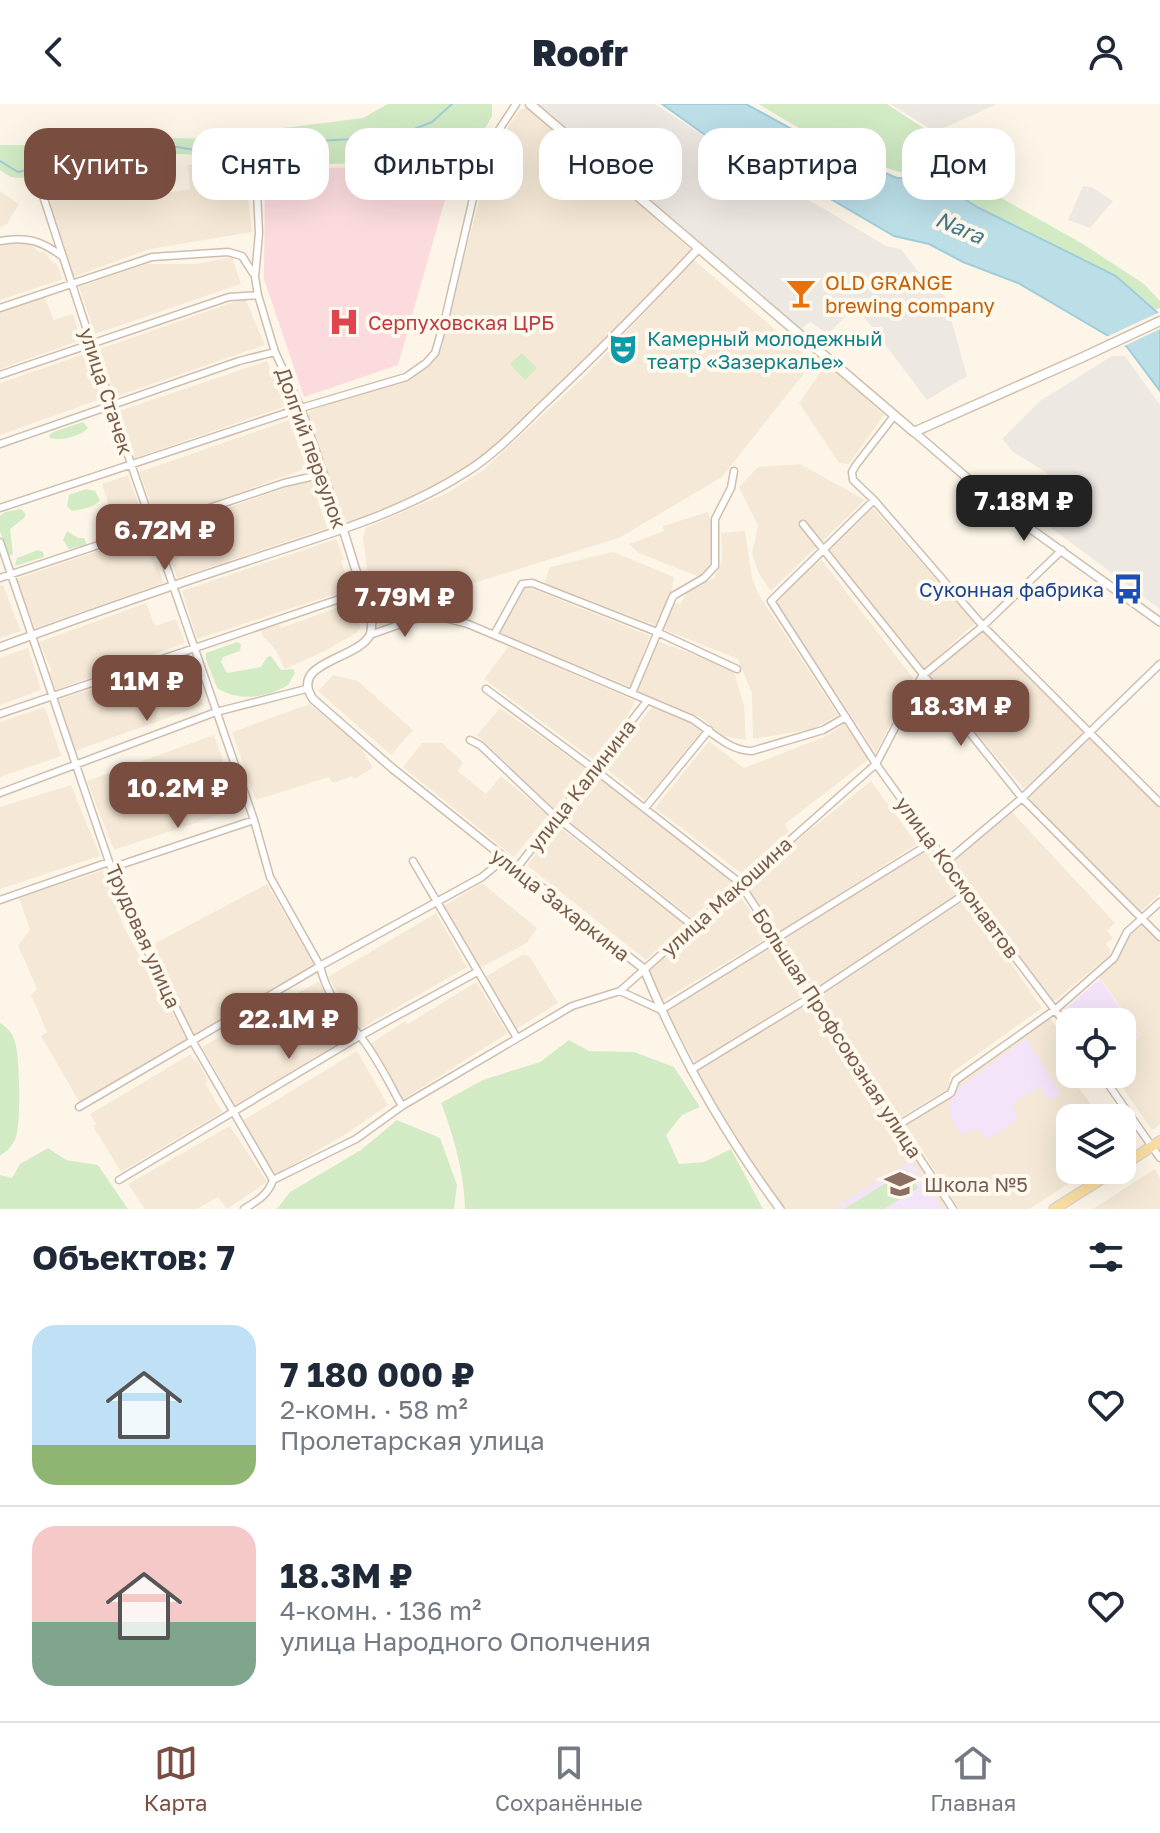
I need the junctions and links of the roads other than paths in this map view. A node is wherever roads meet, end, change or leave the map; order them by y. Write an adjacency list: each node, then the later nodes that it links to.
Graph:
1 (516, 104): 17 (street)
2 (530, 104): 6 (main road)
3 (44, 200): 7 (street, улица Стачек)
4 (257, 200): 8 (street, Долгий переулок)
5 (0, 241): 7 (street)
6 (698, 249): 18 (main road); 28 (street)
7 (63, 257): 9 (street, улица Стачек)
8 (255, 277): 9 (street); 10 (street, Долгий переулок)
9 (71, 284): 11 (street); 13 (street, улица Стачек)
10 (258, 295): 13 (street); 14 (street, Долгий переулок)
11 (0, 308)
12 (1160, 321): 19 (main road)
13 (93, 343): 15 (street); 16 (street, улица Стачек)
14 (275, 352): 16 (street); 17 (street, Долгий переулок)
15 (0, 375)
16 (114, 405): 20 (street); 21 (street, улица Стачек)
17 (301, 408): 21 (street); 23 (street, Долгий переулок)
18 (894, 416): 19 (main road); 24 (street)
19 (914, 432): 31 (street)
20 (0, 444)
21 (131, 464): 25 (street); 27 (street, улица Стачек)
22 (734, 471): 38 (street, улица Калинина)
23 (323, 474): 27 (street); 28 (street, Долгий переулок)
24 (874, 500): 30 (street); 37 (street)
25 (0, 508)
26 (803, 524): 30 (street)
27 (155, 526): 32 (street); 34 (street, улица Стачек)
28 (343, 529): 34 (street); 35 (street, Долгий переулок)
29 (0, 542): 32 (street, Трудовая улица)
30 (823, 549): 46 (street); 54 (street, улица Космонавтов)
31 (1062, 550): 36 (street); 37 (street, улица Макошина)
32 (11, 574): 33 (street); 40 (street, Трудовая улица)
33 (0, 578)
34 (174, 585): 40 (street); 43 (street, улица Стачек)
35 (363, 591): 41 (street, Долгий переулок); 43 (street)
36 (1160, 622)
37 (983, 626): 46 (street, улица Макошина); 56 (street)
38 (657, 632): 39 (street); 45 (street); 49 (street, улица Калинина)
39 (494, 635): 41 (street); 49 (street)
40 (31, 636): 42 (street); 50 (street, Трудовая улица)
41 (370, 636): 47 (street)
42 (0, 647)
43 (195, 648): 50 (street); 52 (street, улица Стачек)
44 (1160, 664): 56 (street)
45 (737, 669)
46 (922, 676): 58 (street, улица Макошина); 62 (street)
47 (306, 689): 52 (street); 68 (street, улица Захаркина)
48 (486, 689): 60 (street, Большая Профсоюзная улица)
49 (632, 693): 51 (street)
50 (52, 697): 53 (street); 59 (street, Трудовая улица)
51 (647, 701): 55 (street); 60 (street, улица Калинина)
52 (216, 712): 59 (street); 66 (street, улица Стачек)
53 (0, 714)
54 (846, 717): 55 (street); 58 (street, улица Космонавтов)
55 (709, 730): 64 (street)
56 (1090, 733): 62 (street); 63 (street)
57 (470, 740): 65 (street)
58 (876, 764): 67 (street, улица Космонавтов); 73 (street, улица Макошина)
59 (76, 766): 61 (street); 71 (street, Трудовая улица)
60 (594, 769): 64 (street, Большая Профсоюзная улица); 65 (street, улица Калинина)
61 (0, 793)
62 (1022, 798): 70 (street); 78 (street)
63 (1160, 803)
64 (645, 808): 73 (street, Большая Профсоюзная улица)
65 (556, 817): 72 (street, улица Калинина); 79 (street)
66 (254, 820): 71 (street); 82 (street, улица Стачек)
67 (932, 842): 70 (street, улица Космонавтов); 81 (street)
68 (504, 859): 72 (street, улица Захаркина); 77 (street, улица Калинина)
69 (413, 861): 77 (street)
70 (946, 862): 74 (street, улица Космонавтов)
71 (110, 865): 75 (street); 92 (street, Трудовая улица)
72 (516, 869): 83 (street, улица Захаркина)
73 (739, 882): 79 (street, улица Макошина); 81 (street, Большая Профсоюзная улица)
74 (968, 892): 86 (street); 88 (street, улица Космонавтов)
75 (0, 900)
76 (1160, 902): 78 (street)
77 (437, 903): 82 (street, улица Калинина); 84 (street)
78 (1143, 918): 80 (street); 87 (street)
79 (692, 925): 83 (street, улица Макошина)
80 (1160, 937)
81 (776, 940): 86 (street, Большая Профсоюзная улица); 89 (street)
82 (320, 966): 90 (street, улица Стачек); 92 (street, улица Калинина)
83 (644, 969): 85 (street, улица Макошина); 89 (street, улица Захаркина)
84 (477, 972): 90 (street); 91 (street)
85 (620, 991): 89 (street); 91 (street, улица Макошина)
86 (812, 996): 93 (street); 98 (street, Большая Профсоюзная улица)
87 (1057, 1008)
88 (1056, 1009): 98 (street)
89 (661, 1010): 93 (street, улица Захаркина)
90 (360, 1036): 95 (street, улица Стачек); 97 (street)
91 (517, 1038): 95 (street, улица Макошина)
92 (193, 1042): 96 (street, улица Калинина); 97 (street, Трудовая улица)
93 (691, 1070): 106 (street, улица Захаркина)
94 (1112, 1088): 99 (street)
95 (402, 1106): 103 (street, улица Макошина)
96 (79, 1107)
97 (232, 1113): 102 (street); 103 (street, Трудовая улица)
98 (900, 1124): 107 (street, Большая Профсоюзная улица)
99 (1156, 1144): 100 (main road); 101 (street)
100 (1136, 1157)
101 (1160, 1158)
102 (119, 1180)
103 (273, 1180): 105 (street, улица Макошина)
104 (1094, 1184): 108 (main road)
105 (244, 1209)
106 (780, 1209)
107 (953, 1209)
108 (1054, 1209)

